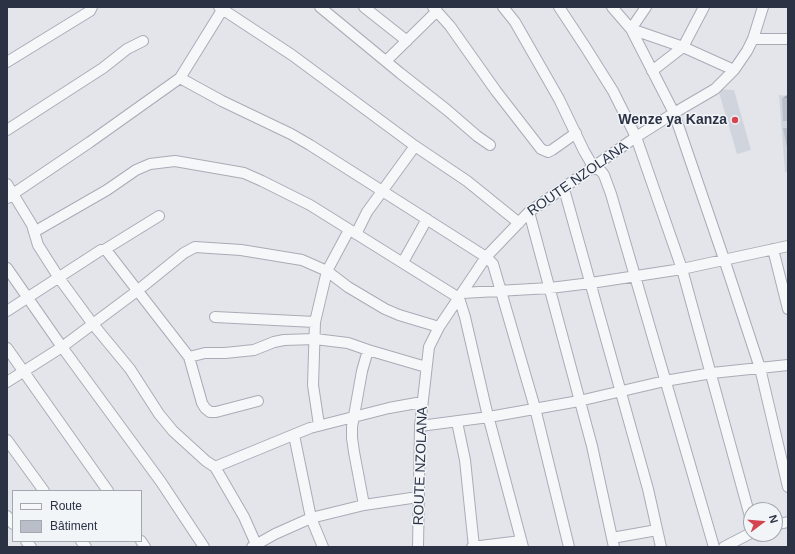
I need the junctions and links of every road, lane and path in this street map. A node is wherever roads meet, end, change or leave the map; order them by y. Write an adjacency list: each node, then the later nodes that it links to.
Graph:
1 (92, 7): 19 (street)
2 (364, 7): 16 (street)
3 (503, 7): 25 (street)
4 (559, 7): 26 (street)
5 (612, 7): 12 (street)
6 (646, 7): 12 (street)
7 (704, 7): 17 (street)
8 (763, 7): 13 (street, ROUTE NZOLANA)
9 (222, 8): 22 (street); 28 (street)
10 (324, 8): 18 (street)
11 (435, 9): 16 (street); 25 (street)
12 (631, 29): 17 (street); 21 (street)
13 (753, 39): 14 (street); 20 (street, ROUTE NZOLANA)
14 (788, 39)
15 (143, 41): 24 (street)
16 (406, 41): 18 (street)
17 (683, 47): 20 (street); 21 (street)
18 (386, 61): 27 (street)
19 (7, 62)
20 (734, 70): 23 (street, ROUTE NZOLANA)
21 (652, 71): 23 (street)
22 (180, 78): 32 (street); 33 (street)
23 (674, 113): 26 (street, ROUTE NZOLANA); 44 (street)
24 (7, 130)
25 (576, 134): 29 (street)
26 (636, 137): 29 (street, ROUTE NZOLANA); 47 (street)
27 (490, 145)
28 (415, 146): 32 (street); 37 (street)
29 (594, 168): 31 (street, ROUTE NZOLANA); 49 (street)
30 (7, 184): 33 (street)
31 (564, 189): 34 (street, ROUTE NZOLANA); 51 (street)
32 (382, 192): 36 (street); 39 (street)
33 (10, 196): 38 (street)
34 (529, 212): 37 (street, ROUTE NZOLANA); 52 (street)
35 (159, 216): 42 (street)
36 (427, 219): 43 (street); 45 (street)
37 (519, 223): 43 (street, ROUTE NZOLANA)
38 (34, 232): 39 (street); 50 (street)
39 (352, 232): 45 (street); 48 (street)
40 (788, 246): 41 (street)
41 (773, 249): 44 (street); 57 (street)
42 (104, 250): 50 (street); 53 (street)
43 (486, 257): 54 (street); 55 (street, ROUTE NZOLANA)
44 (724, 259): 47 (street); 70 (street)
45 (403, 262): 55 (street)
46 (7, 268): 56 (street)
47 (682, 269): 49 (street); 72 (street)
48 (327, 271): 53 (street); 60 (street); 62 (street)
49 (634, 276): 51 (street); 74 (street)
50 (59, 278): 56 (street); 61 (street)
51 (591, 283): 52 (street); 75 (street)
52 (550, 288): 54 (street); 77 (street)
53 (137, 290): 61 (street); 67 (street)
54 (502, 291): 55 (street); 79 (street)
55 (461, 296): 62 (street, ROUTE NZOLANA); 80 (street)
56 (27, 299): 58 (street); 64 (street)
57 (788, 309)
58 (7, 311)
59 (215, 317): 60 (street)
60 (315, 322): 63 (street)
61 (92, 323): 64 (street); 87 (street)
62 (439, 327): 69 (street, ROUTE NZOLANA)
63 (315, 338): 66 (street); 67 (street); 83 (street)
64 (62, 347): 71 (street); 100 (street)
65 (7, 348): 71 (street)
66 (368, 350): 69 (street); 81 (street)
67 (189, 357): 76 (street)
68 (788, 365): 70 (street)
69 (426, 367): 78 (street, ROUTE NZOLANA)
70 (760, 368): 72 (street); 88 (street)
71 (24, 372): 73 (street); 90 (street)
72 (712, 373): 74 (street); 92 (street)
73 (7, 382)
74 (665, 382): 75 (street); 106 (street)
75 (621, 392): 77 (street); 95 (street)
76 (258, 401)
77 (579, 401): 79 (street); 97 (street)
78 (422, 402): 81 (street); 84 (street, ROUTE NZOLANA)
79 (535, 408): 80 (street); 104 (street)
80 (488, 416): 82 (street); 98 (street)
81 (353, 418): 83 (street); 93 (street)
82 (457, 422): 84 (street); 103 (street)
83 (319, 426): 85 (street)
84 (420, 426): 91 (street, ROUTE NZOLANA)
85 (294, 435): 87 (street); 94 (street)
86 (7, 440): 89 (street)
87 (215, 467): 99 (street)
88 (788, 487)
89 (43, 490)
90 (107, 490)
91 (418, 497): 93 (street); 102 (street, ROUTE NZOLANA)
92 (746, 502)
93 (364, 505): 94 (street)
94 (311, 518): 99 (street); 101 (street)
95 (657, 530): 97 (street); 105 (street)
96 (743, 537): 107 (street)
97 (613, 543)
98 (522, 544): 103 (street)
99 (258, 545)
100 (204, 547)
101 (323, 547)
102 (418, 547)
103 (473, 547)
104 (569, 547)
105 (661, 547)
106 (714, 547)
107 (724, 547)

